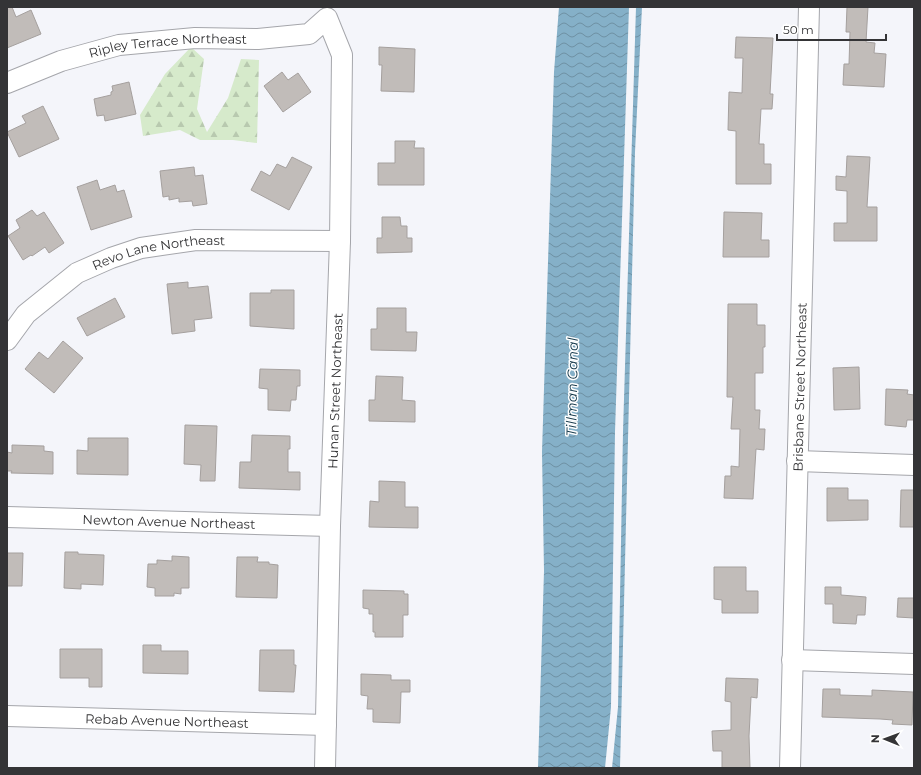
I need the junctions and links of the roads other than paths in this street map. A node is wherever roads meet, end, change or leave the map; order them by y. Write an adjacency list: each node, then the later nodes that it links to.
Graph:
1 (809, 7): 6 (street, Brisbane Street Northeast)
2 (327, 18): 3 (street, Ripley Terrace Northeast); 4 (street, Hunan Street Northeast)
3 (7, 83)
4 (340, 241): 5 (street, Revo Lane Northeast); 9 (street, Hunan Street Northeast)
5 (7, 340)
6 (797, 461): 7 (street); 10 (street, Brisbane Street Northeast)
7 (914, 465)
8 (7, 517): 9 (street, Newton Avenue Northeast)
9 (330, 526): 13 (street, Hunan Street Northeast)
10 (792, 660): 11 (street); 15 (street, Brisbane Street Northeast)
11 (914, 664)
12 (7, 716): 13 (street, Rebab Avenue Northeast)
13 (326, 725): 14 (street, Hunan Street Northeast)
14 (325, 768)
15 (790, 768)

